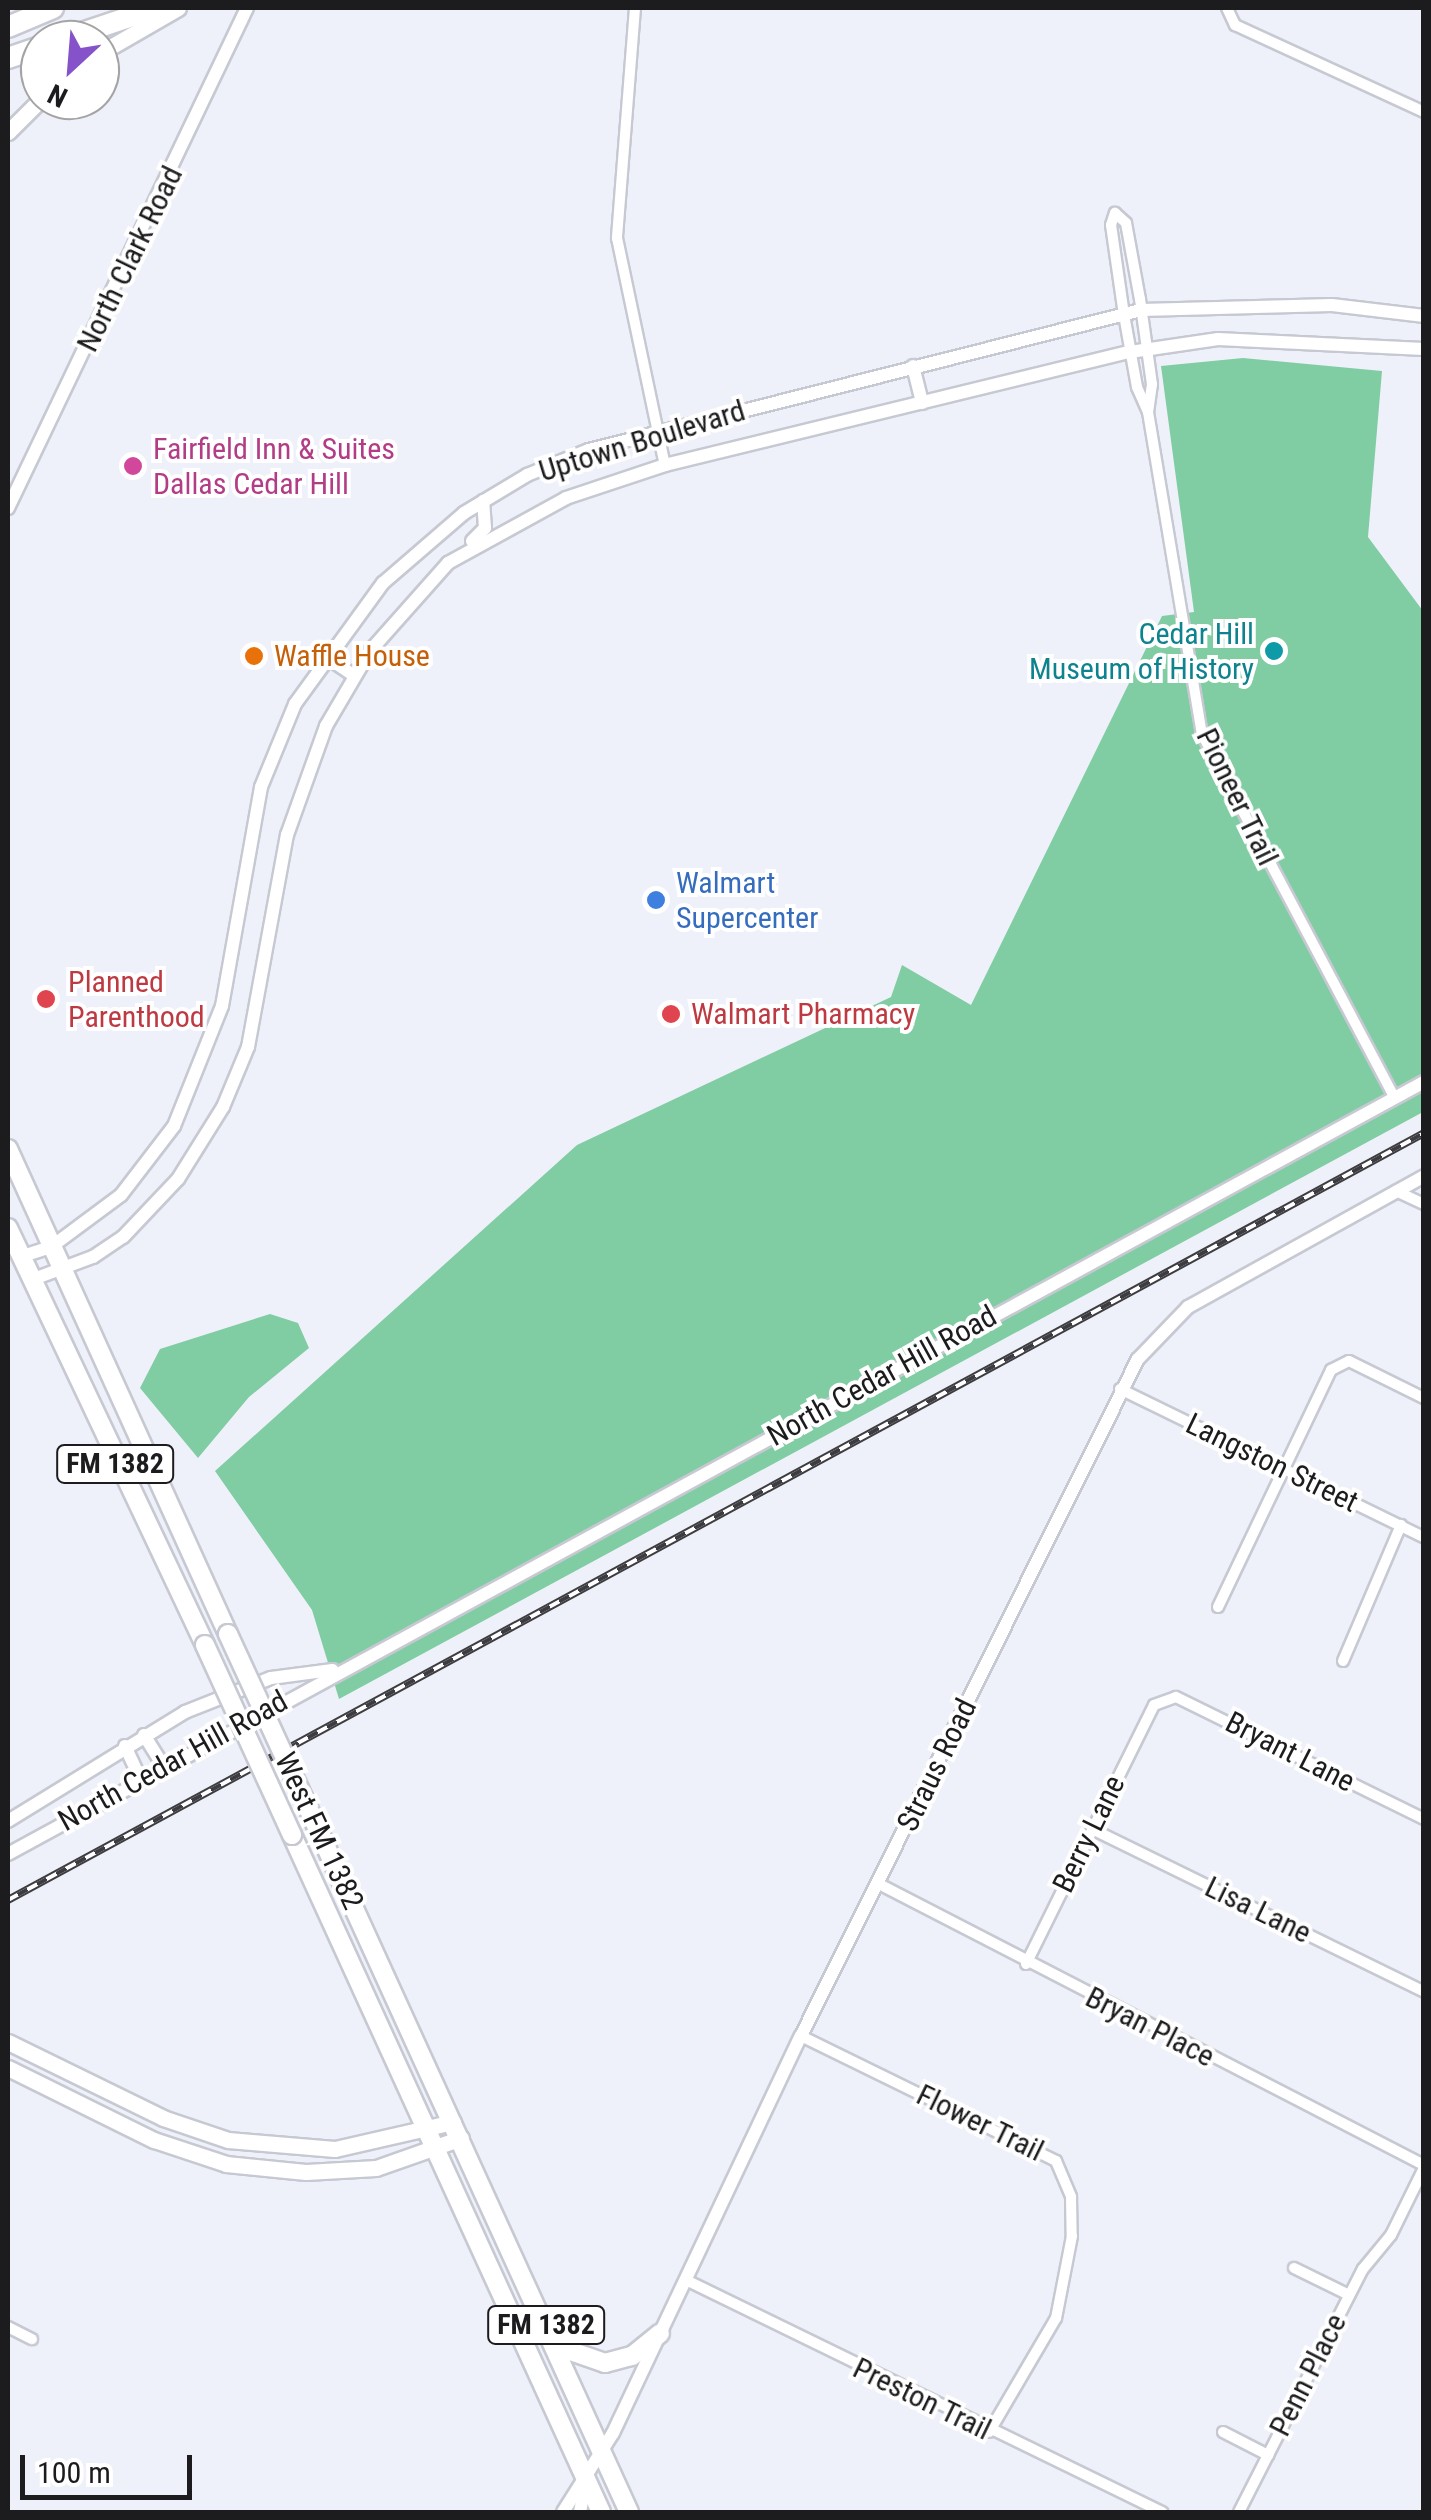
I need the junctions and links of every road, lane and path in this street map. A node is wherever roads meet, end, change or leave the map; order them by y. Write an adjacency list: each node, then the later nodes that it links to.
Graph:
1 (53, 8): 8 (highway)
2 (156, 8): 7 (highway)
3 (178, 8): 9 (main road)
4 (247, 8): 23 (street, North Clark Road)
5 (635, 8): 20 (street)
6 (1227, 8): 10 (street)
7 (120, 20)
8 (8, 26)
9 (120, 41)
10 (1424, 112)
11 (1142, 310): 12 (street, Uptown Boulevard); 12 (street, Pioneer Trail); 13 (street, Uptown Boulevard); 14 (street, Pioneer Trail)
12 (1124, 315): 16 (street, Pioneer Trail); 17 (street, Uptown Boulevard)
13 (1424, 316)
14 (1147, 348): 15 (street, Uptown Boulevard); 16 (street, Uptown Boulevard); 19 (street, Pioneer Trail)
15 (1424, 349)
16 (1130, 352): 18 (street, Uptown Boulevard); 19 (street, Pioneer Trail)
17 (914, 366): 18 (street); 20 (street, Uptown Boulevard)
18 (922, 402): 21 (street, Uptown Boulevard)
19 (1148, 412): 28 (street, Pioneer Trail)
20 (656, 434): 21 (street); 22 (street, Uptown Boulevard)
21 (666, 465): 24 (street, Uptown Boulevard)
22 (483, 501): 24 (street); 25 (street, Uptown Boulevard)
23 (8, 508)
24 (448, 563): 26 (street, Uptown Boulevard)
25 (325, 656): 26 (street); 34 (street, Uptown Boulevard)
26 (353, 675): 36 (street, Uptown Boulevard)
27 (1424, 1082): 28 (street, North Cedar Hill Road)
28 (1394, 1096): 45 (street, North Cedar Hill Road)
29 (8, 1149): 34 (main road, West FM 1382 / FM 1382)
30 (1424, 1176): 31 (street, Straus Road)
31 (1396, 1191): 32 (street); 38 (street, Straus Road)
32 (1424, 1204)
33 (8, 1228): 35 (main road, West FM 1382 / FM 1382)
34 (51, 1247): 35 (street, Uptown Boulevard); 36 (main road, West FM 1382 / FM 1382)
35 (20, 1257): 37 (main road, West FM 1382 / FM 1382)
36 (61, 1269): 37 (street, Uptown Boulevard); 61 (main road, West FM 1382 / FM 1382, bridge)
37 (31, 1280): 62 (main road, West FM 1382 / FM 1382, bridge)
38 (1120, 1389): 40 (street, Langston Street); 55 (street, Straus Road)
39 (1424, 1398): 40 (street)
40 (1284, 1469): 41 (street, Langston Street); 43 (street)
41 (1401, 1526): 42 (street, Langston Street); 44 (street)
42 (1424, 1538)
43 (1218, 1607)
44 (1343, 1661)
45 (340, 1669): 47 (street, North Cedar Hill Road); 49 (street, North Cedar Hill Road)
46 (1154, 1705): 51 (street, Bryant Lane); 53 (street, Berry Lane)
47 (144, 1735): 48 (street, North Cedar Hill Road); 49 (street)
48 (125, 1746): 50 (street); 52 (street, North Cedar Hill Road)
49 (163, 1766): 50 (street, North Cedar Hill Road)
50 (140, 1778): 54 (street, North Cedar Hill Road)
51 (1424, 1819)
52 (8, 1821)
53 (1092, 1828): 56 (street, Berry Lane); 57 (street, Lisa Lane)
54 (8, 1854)
55 (879, 1884): 56 (street, Bryan Place); 58 (street, Straus Road)
56 (1026, 1964): 64 (street, Bryan Place)
57 (1424, 1992)
58 (801, 2036): 66 (street, Straus Road); 72 (street, Flower Trail)
59 (8, 2042): 62 (main road)
60 (8, 2068): 63 (main road)
61 (457, 2130): 62 (main road); 63 (main road); 71 (main road, West FM 1382 / FM 1382)
62 (424, 2131): 63 (main road, West FM 1382 / FM 1382)
63 (435, 2152): 76 (main road, West FM 1382 / FM 1382)
64 (1424, 2166): 67 (street, Penn Place)
65 (1294, 2268): 67 (street, Penn Place)
66 (686, 2280): 69 (street, Straus Road); 72 (street, Preston Trail)
67 (1349, 2295): 75 (street, Penn Place)
68 (8, 2328): 70 (street)
69 (660, 2334): 71 (main road); 74 (street, Straus Road)
70 (32, 2339)
71 (556, 2346): 74 (main road, West FM 1382 / FM 1382)
72 (989, 2432): 81 (street, Preston Trail)
73 (1223, 2432): 75 (street, Penn Place)
74 (604, 2450): 76 (street, Straus Road); 80 (main road, West FM 1382 / FM 1382)
75 (1268, 2455): 82 (street, Penn Place)
76 (586, 2480): 77 (street, Straus Road); 78 (street); 79 (main road, West FM 1382 / FM 1382)
77 (563, 2512)
78 (580, 2512)
79 (601, 2512)
80 (630, 2512)
81 (1162, 2512)
82 (1239, 2512)

